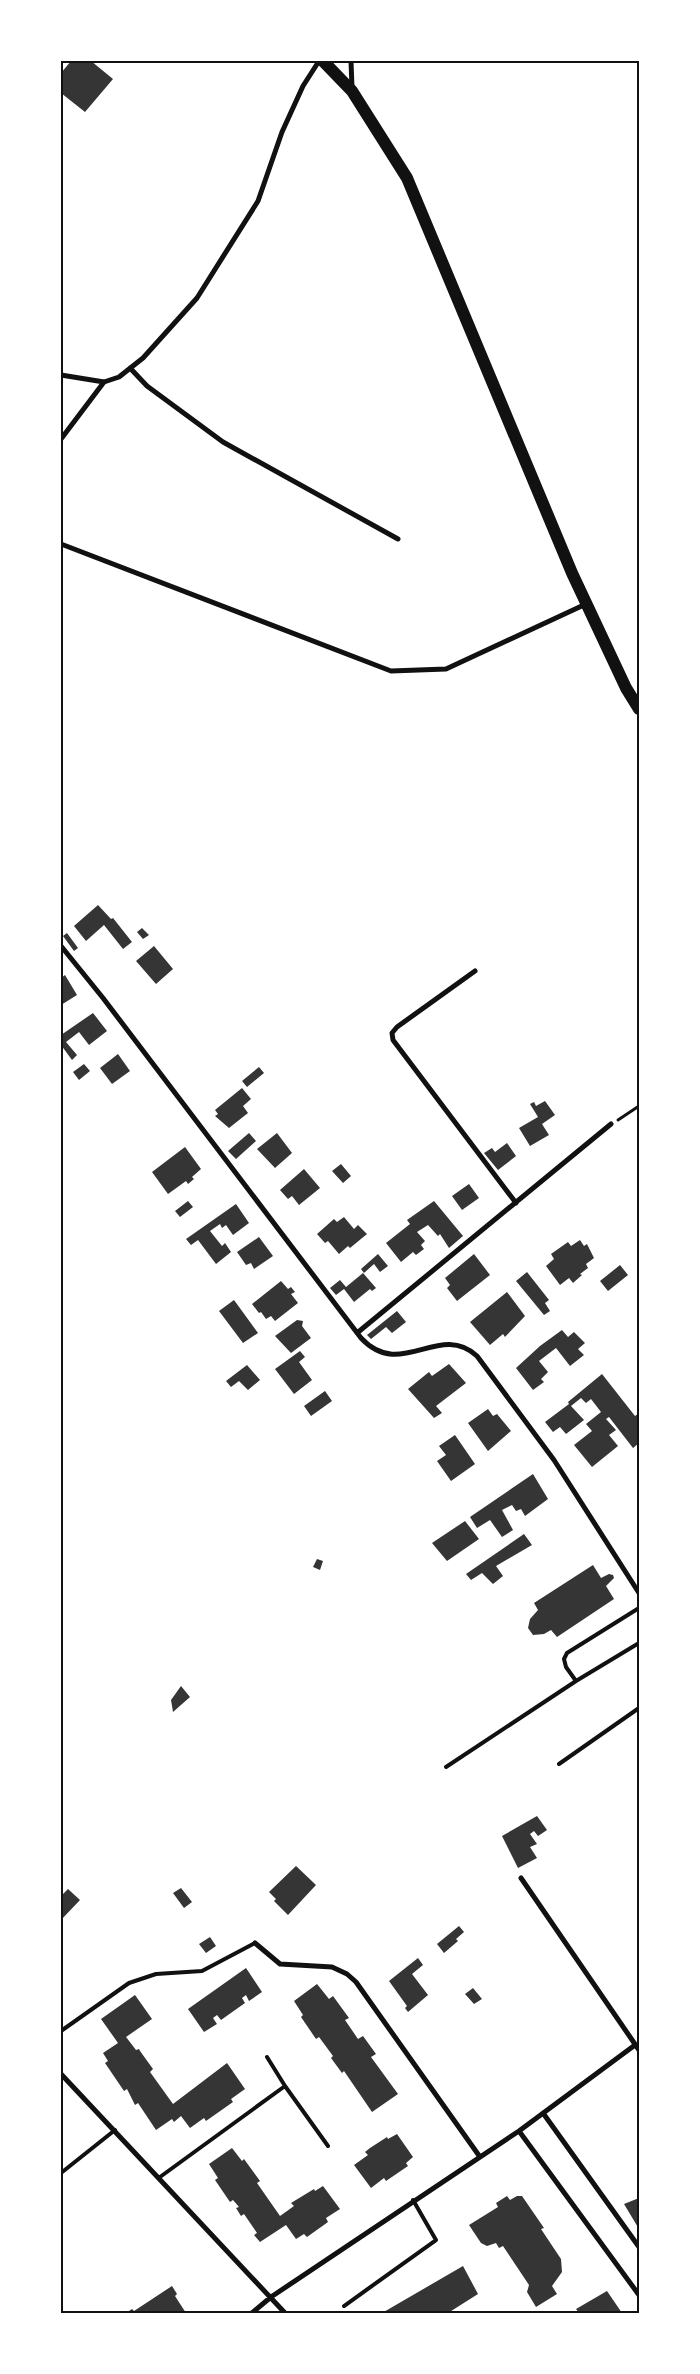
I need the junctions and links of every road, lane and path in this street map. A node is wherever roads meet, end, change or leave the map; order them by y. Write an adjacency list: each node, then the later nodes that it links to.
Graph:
1 (319, 61): 5 (street)
2 (323, 61): 4 (main road)
3 (351, 61): 4 (street)
4 (352, 91): 11 (main road)
5 (130, 368): 7 (street); 9 (street)
6 (61, 375): 7 (street)
7 (104, 382): 8 (street)
8 (61, 439)
9 (398, 539)
10 (61, 544): 11 (street)
11 (587, 604): 12 (main road)
12 (639, 709)
13 (61, 946): 18 (street)
14 (475, 971): 17 (street)
15 (639, 1106): 16 (path)
16 (611, 1124): 17 (street)
17 (516, 1203): 18 (street)
18 (357, 1333): 19 (street)
19 (639, 1593)
20 (639, 1608): 22 (lane)
21 (639, 1643): 22 (lane)
22 (576, 1681): 25 (lane)
23 (639, 1708): 24 (lane)
24 (559, 1764)
25 (446, 1767)
26 (521, 1878): 29 (street)
27 (255, 1943): 28 (lane); 37 (street)
28 (61, 2031)
29 (637, 2047): 33 (street)
30 (267, 2057): 32 (lane)
31 (61, 2074): 34 (street)
32 (285, 2086): 36 (lane); 39 (lane)
33 (543, 2113): 35 (street); 41 (street)
34 (115, 2130): 38 (lane); 39 (street)
35 (519, 2130): 37 (street); 42 (street)
36 (328, 2146)
37 (480, 2157): 40 (street)
38 (61, 2173)
39 (160, 2177): 43 (street)
40 (413, 2200): 43 (street); 44 (lane)
41 (639, 2247)
42 (639, 2295)
43 (271, 2297): 45 (street); 46 (street)
44 (344, 2306)
45 (252, 2313)
46 (285, 2313)

